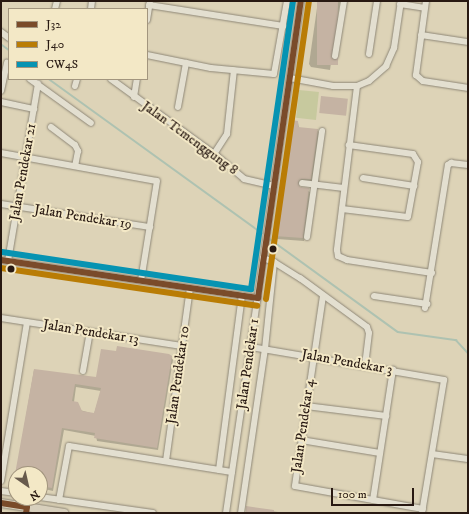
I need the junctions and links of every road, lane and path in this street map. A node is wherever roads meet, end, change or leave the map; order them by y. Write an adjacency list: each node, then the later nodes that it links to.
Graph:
1 (287, 1): 9 (street)
2 (301, 1): 18 (street, Jalan Pendekar 1)
3 (344, 1): 14 (street)
4 (377, 1): 13 (street)
5 (150, 3): 8 (street); 9 (street)
6 (401, 3): 7 (street); 25 (street)
7 (426, 4): 10 (street)
8 (148, 14)
9 (283, 26): 17 (street)
10 (421, 35): 11 (street); 26 (street)
11 (468, 42)
12 (148, 54): 16 (street)
13 (369, 54)
14 (335, 56)
15 (6, 63): 27 (street)
16 (186, 64): 17 (street); 30 (street)
17 (234, 70): 37 (street)
18 (290, 78): 25 (street); 44 (street, Jalan Pendekar 1)
19 (32, 80): 23 (street)
20 (77, 80): 24 (street)
21 (112, 80): 28 (street, Jalan Temenggung 8)
22 (137, 80): 28 (street)
23 (38, 84): 31 (street, Jalan Pendekar 21); 32 (street)
24 (75, 86)
25 (357, 86): 35 (street)
26 (468, 88)
27 (1, 91)
28 (134, 97): 37 (street, Jalan Temenggung 8)
29 (1, 102): 31 (street)
30 (178, 107)
31 (34, 109): 38 (street, Jalan Pendekar 21)
32 (90, 124)
33 (51, 127): 40 (street)
34 (322, 131): 43 (street)
35 (349, 145): 45 (street); 46 (street)
36 (1, 153): 38 (street)
37 (214, 154): 44 (street, Jalan Temenggung 8)
38 (25, 157): 40 (street); 48 (street, Jalan Pendekar 21)
39 (468, 165): 55 (street)
40 (75, 166): 50 (street)
41 (363, 178): 45 (street)
42 (302, 183): 43 (street)
43 (314, 184): 46 (street); 51 (street)
44 (274, 186): 52 (street, Jalan Pendekar 1)
45 (414, 186): 49 (street)
46 (344, 188): 49 (street)
47 (1, 204): 48 (street, Jalan Pendekar 19)
48 (17, 206): 50 (street, Jalan Pendekar 19); 53 (street, Jalan Pendekar 21)
49 (342, 209): 55 (street)
50 (150, 227): 56 (street)
51 (307, 237)
52 (264, 258): 54 (street); 61 (street, Jalan Pendekar 1)
53 (4, 260): 56 (street)
54 (274, 262): 59 (street); 67 (street)
55 (432, 273): 60 (street)
56 (141, 281): 57 (street)
57 (190, 289): 58 (street); 65 (street, Jalan Pendekar 10)
58 (242, 296): 61 (street); 81 (street)
59 (323, 296): 68 (street, Jalan Pendekar 4); 69 (street)
60 (374, 296)
61 (258, 298): 66 (street, Jalan Pendekar 1)
62 (1, 318): 63 (street, Jalan Pendekar 13)
63 (27, 322): 64 (street, Jalan Pendekar 13); 75 (street)
64 (90, 332): 65 (street, Jalan Pendekar 13); 71 (street)
65 (182, 346): 80 (street, Jalan Pendekar 10)
66 (251, 347): 67 (street, Jalan Pendekar 3); 82 (street, Jalan Pendekar 1)
67 (265, 349): 68 (street, Jalan Pendekar 3); 96 (street)
68 (313, 356): 69 (street, Jalan Pendekar 3); 72 (street, Jalan Pendekar 4)
69 (365, 365): 70 (street, Jalan Pendekar 3)
70 (393, 370): 73 (street); 78 (street, Jalan Pendekar 3)
71 (83, 371)
72 (306, 406): 73 (street); 76 (street, Jalan Pendekar 4)
73 (386, 416): 77 (street)
74 (1, 437): 75 (street)
75 (9, 438): 83 (street)
76 (301, 440): 77 (street); 86 (street, Jalan Pendekar 4)
77 (380, 453): 86 (street)
78 (432, 454): 79 (street); 91 (street)
79 (468, 459)
80 (166, 461): 81 (street); 85 (street)
81 (219, 470): 82 (street)
82 (232, 472): 88 (street, Jalan Pendekar 1)
83 (1, 481)
84 (48, 498): 85 (street)
85 (59, 500): 93 (street)
86 (373, 500): 91 (street, Jalan Pendekar 4)
87 (1, 502): 89 (main road)
88 (228, 503): 94 (street); 95 (street, Jalan Pendekar 1)
89 (15, 509): 90 (main road)
90 (26, 510): 92 (main road)
91 (422, 511)
92 (64, 513)
93 (153, 513)
94 (222, 513)
95 (226, 513)
96 (241, 513)

